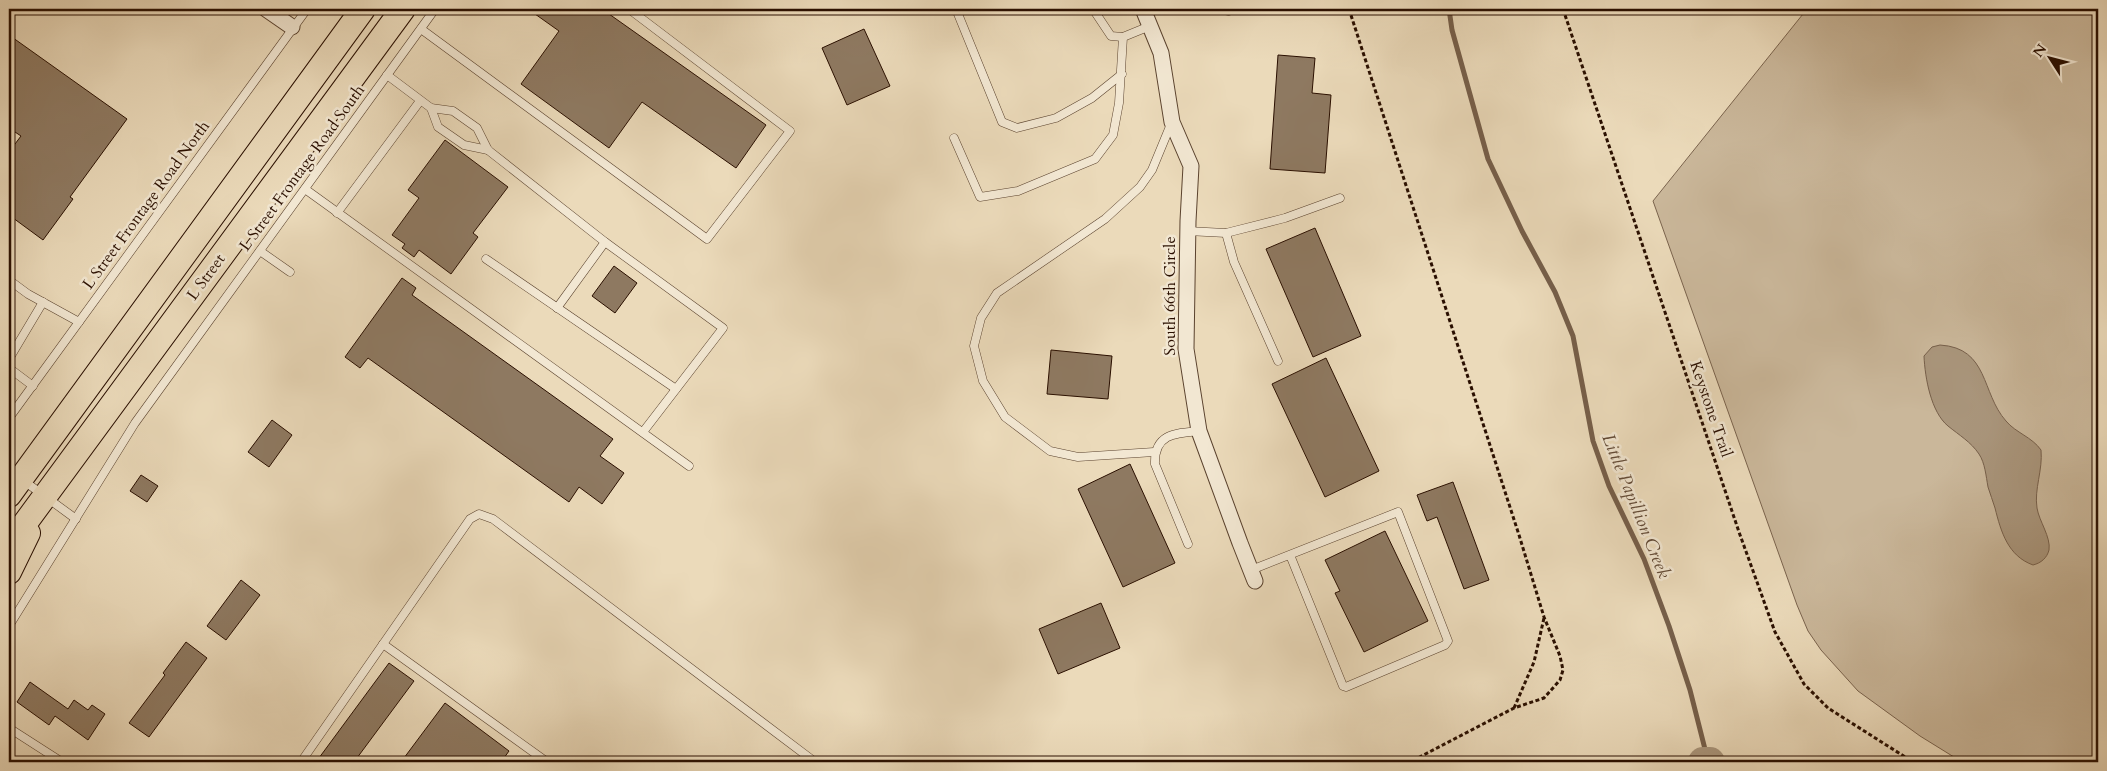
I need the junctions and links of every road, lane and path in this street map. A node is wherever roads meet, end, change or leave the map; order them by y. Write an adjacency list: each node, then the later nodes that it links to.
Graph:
1 (266, 9): 15 (street)
2 (307, 9): 15 (lane, L Street Frontage Road North)
3 (363, 9): 48 (main road, L Street)
4 (403, 9): 49 (main road, L Street)
5 (435, 9): 16 (lane, L Street Frontage Road South)
6 (629, 9): 16 (lane)
7 (956, 9): 18 (lane)
8 (1093, 9): 17 (lane)
9 (1143, 9): 14 (street, South 66th Circle)
10 (1219, 9): 11 (lane)
11 (1230, 9)
12 (1349, 9): 56 (path)
13 (1563, 9): 68 (path, Keystone Trail)
14 (1150, 26): 17 (lane); 22 (street, South 66th Circle)
15 (292, 28): 37 (lane, L Street Frontage Road North)
16 (421, 29): 19 (lane, L Street Frontage Road South)
17 (1123, 37): 18 (lane)
18 (1122, 74): 23 (lane)
19 (387, 76): 20 (lane); 25 (lane, L Street Frontage Road South)
20 (420, 101): 21 (lane); 27 (lane)
21 (432, 108): 24 (lane); 24 (lane)
22 (1172, 122): 28 (street, South 66th Circle); 46 (lane)
23 (954, 138)
24 (488, 150): 30 (lane)
25 (305, 189): 27 (lane); 31 (lane, L Street Frontage Road South)
26 (1340, 198): 29 (lane)
27 (337, 213): 45 (lane)
28 (1187, 231): 29 (lane); 44 (street, South 66th Circle)
29 (1226, 233): 39 (lane)
30 (605, 242): 36 (lane); 42 (lane)
31 (260, 251): 33 (lane); 50 (lane, L Street Frontage Road South)
32 (486, 259): 36 (lane)
33 (290, 272)
34 (9, 280): 35 (lane)
35 (43, 302): 37 (lane); 38 (lane)
36 (558, 308): 42 (lane)
37 (79, 322): 41 (lane, L Street Frontage Road North)
38 (9, 359)
39 (1278, 361)
40 (9, 368): 41 (lane)
41 (33, 386): 43 (lane, L Street Frontage Road North)
42 (676, 389): 45 (lane)
43 (9, 418)
44 (1199, 431): 46 (lane); 55 (street, South 66th Circle)
45 (643, 432): 47 (lane)
46 (1154, 452): 51 (lane)
47 (690, 466)
48 (12, 484): 49 (lane)
49 (46, 497): 50 (lane); 52 (main road, L Street); 54 (main road)
50 (76, 519): 57 (lane, L Street Frontage Road South)
51 (1188, 544)
52 (9, 545)
53 (1290, 554): 53 (lane); 55 (lane)
54 (9, 572)
55 (1253, 575)
56 (1544, 617): 59 (path); 59 (path)
57 (9, 626)
58 (383, 644): 64 (lane); 65 (lane); 66 (lane)
59 (1514, 708): 67 (path)
60 (9, 728): 62 (lane)
61 (9, 735): 62 (lane)
62 (21, 736): 63 (lane)
63 (62, 762)
64 (301, 762)
65 (547, 762)
66 (815, 762)
67 (1410, 762)
68 (1913, 762)

